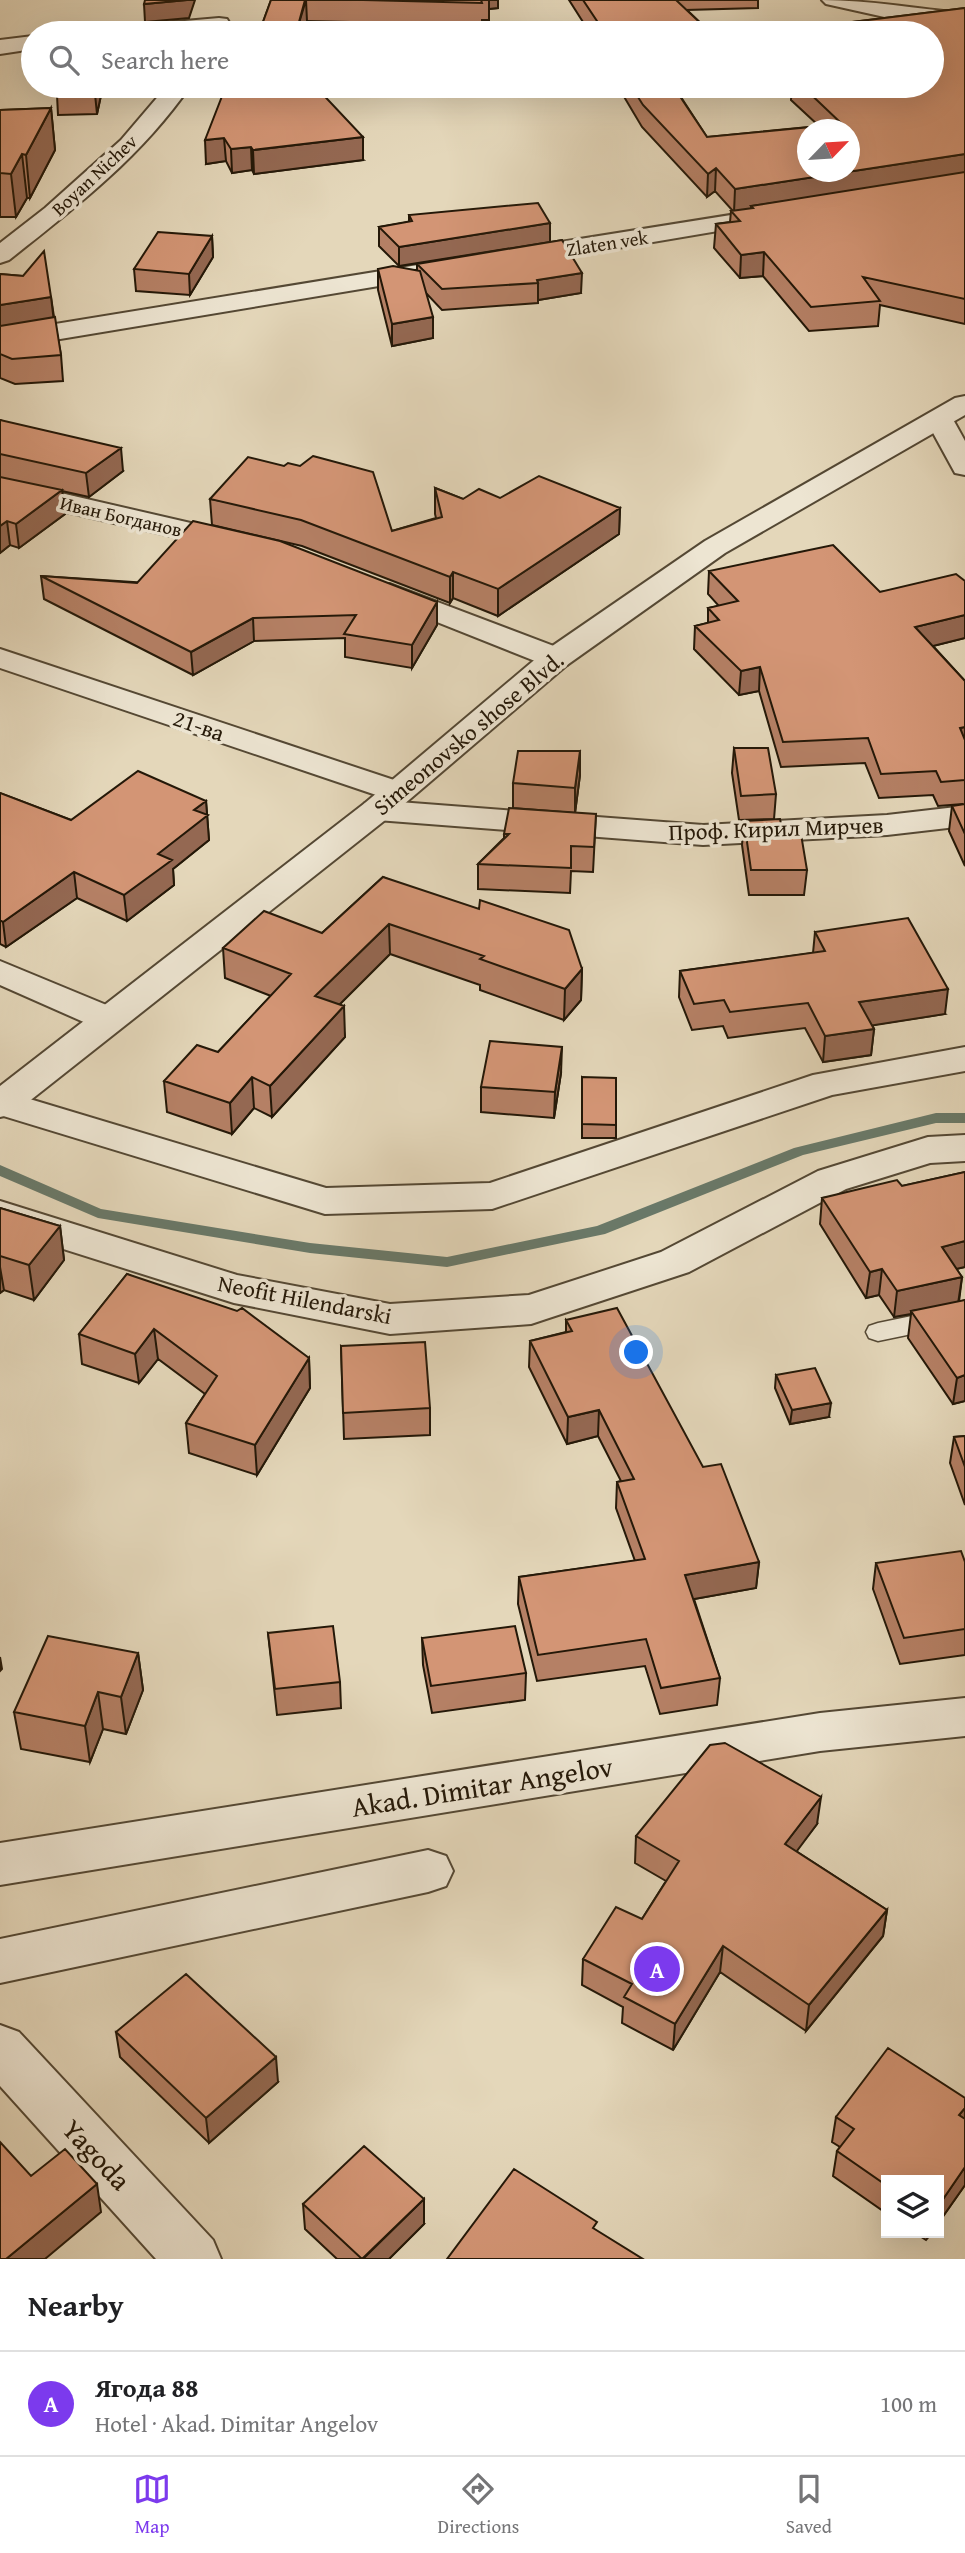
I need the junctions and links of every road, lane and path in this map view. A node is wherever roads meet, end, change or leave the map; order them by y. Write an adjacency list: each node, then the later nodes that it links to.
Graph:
1 (231, 0): 5 (street)
2 (833, 0): 3 (street)
3 (898, 14): 4 (street); 6 (street)
4 (965, 19)
5 (221, 21)
6 (887, 21)
7 (21, 44): 8 (street)
8 (0, 47)
9 (169, 98): 11 (street, Boyan Nichev)
10 (795, 211): 12 (street, Zlaten vek)
11 (0, 255)
12 (489, 262)
13 (448, 268): 14 (street)
14 (0, 341)
15 (953, 412): 16 (street); 21 (street, Simeonovsko shose Blvd.)
16 (965, 467)
17 (0, 488): 18 (street, Иван Богданов)
18 (264, 548)
19 (367, 584): 21 (street)
20 (0, 658): 22 (street, 21-ва)
21 (556, 658): 22 (street, Simeonovsko shose Blvd.)
22 (387, 801): 23 (street, Проф. Кирил Мирчев); 25 (street, Simeonovsko shose Blvd.)
23 (965, 816)
24 (0, 972): 25 (street)
25 (108, 1019): 27 (street, Simeonovsko shose Blvd.)
26 (965, 1059): 27 (street)
27 (2, 1104)
28 (965, 1148): 29 (street, Neofit Hilendarski)
29 (0, 1215)
30 (965, 1314): 31 (lane)
31 (878, 1332)
32 (965, 1717): 33 (street, Akad. Dimitar Angelov)
33 (0, 1864)
34 (428, 1871): 35 (street)
35 (0, 1961)
36 (0, 2049): 37 (street, Yagoda)
37 (193, 2259)

